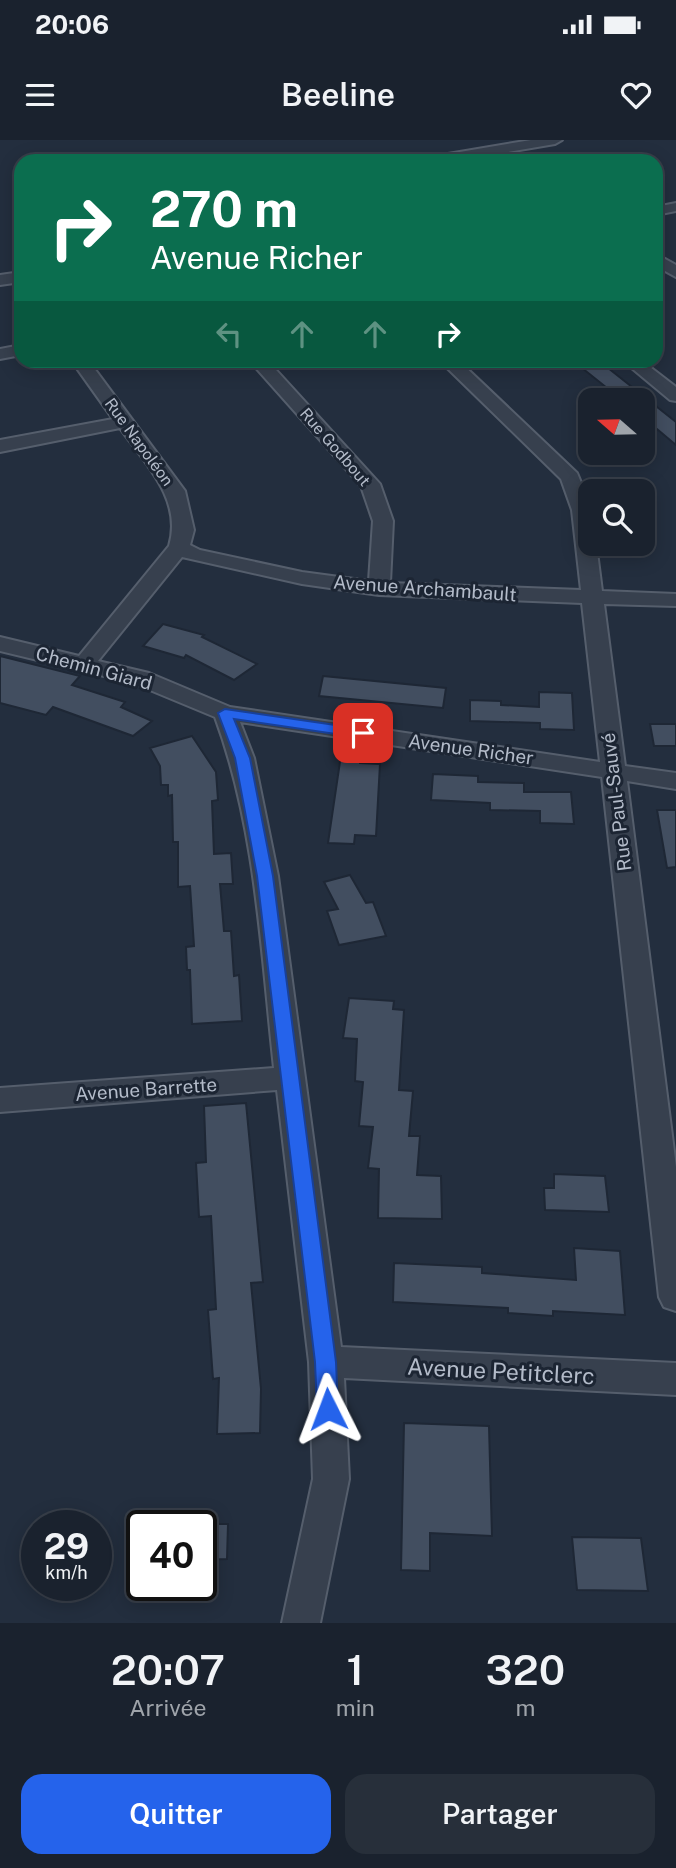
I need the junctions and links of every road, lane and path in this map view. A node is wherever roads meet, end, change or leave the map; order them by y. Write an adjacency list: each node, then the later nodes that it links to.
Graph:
1 (555, 140): 2 (street)
2 (472, 154)
3 (85, 368): 8 (street, Rue Napoléon)
4 (264, 368): 11 (street, Rue Godbout)
5 (455, 368): 12 (street, Rue Paul-Sauvé)
6 (640, 368): 7 (street)
7 (676, 396)
8 (124, 422): 9 (street); 10 (street, Rue Napoléon)
9 (0, 446)
10 (179, 547): 11 (street, Avenue Archambault); 15 (street)
11 (379, 589): 12 (street, Avenue Archambault)
12 (591, 598): 13 (street, Avenue Archambault); 17 (street, Rue Paul-Sauvé)
13 (676, 600)
14 (0, 644): 15 (street, Chemin Giard)
15 (84, 664): 16 (street, Chemin Giard)
16 (225, 713): 17 (street, Avenue Richer); 19 (street)
17 (612, 770): 18 (street, Avenue Richer); 21 (street, Rue Paul-Sauvé)
18 (676, 780)
19 (291, 1078): 20 (street, Avenue Barrette); 22 (street)
20 (0, 1100)
21 (676, 1297)
22 (326, 1362): 23 (street, Avenue Petitclerc); 24 (street)
23 (676, 1379)
24 (301, 1623)

